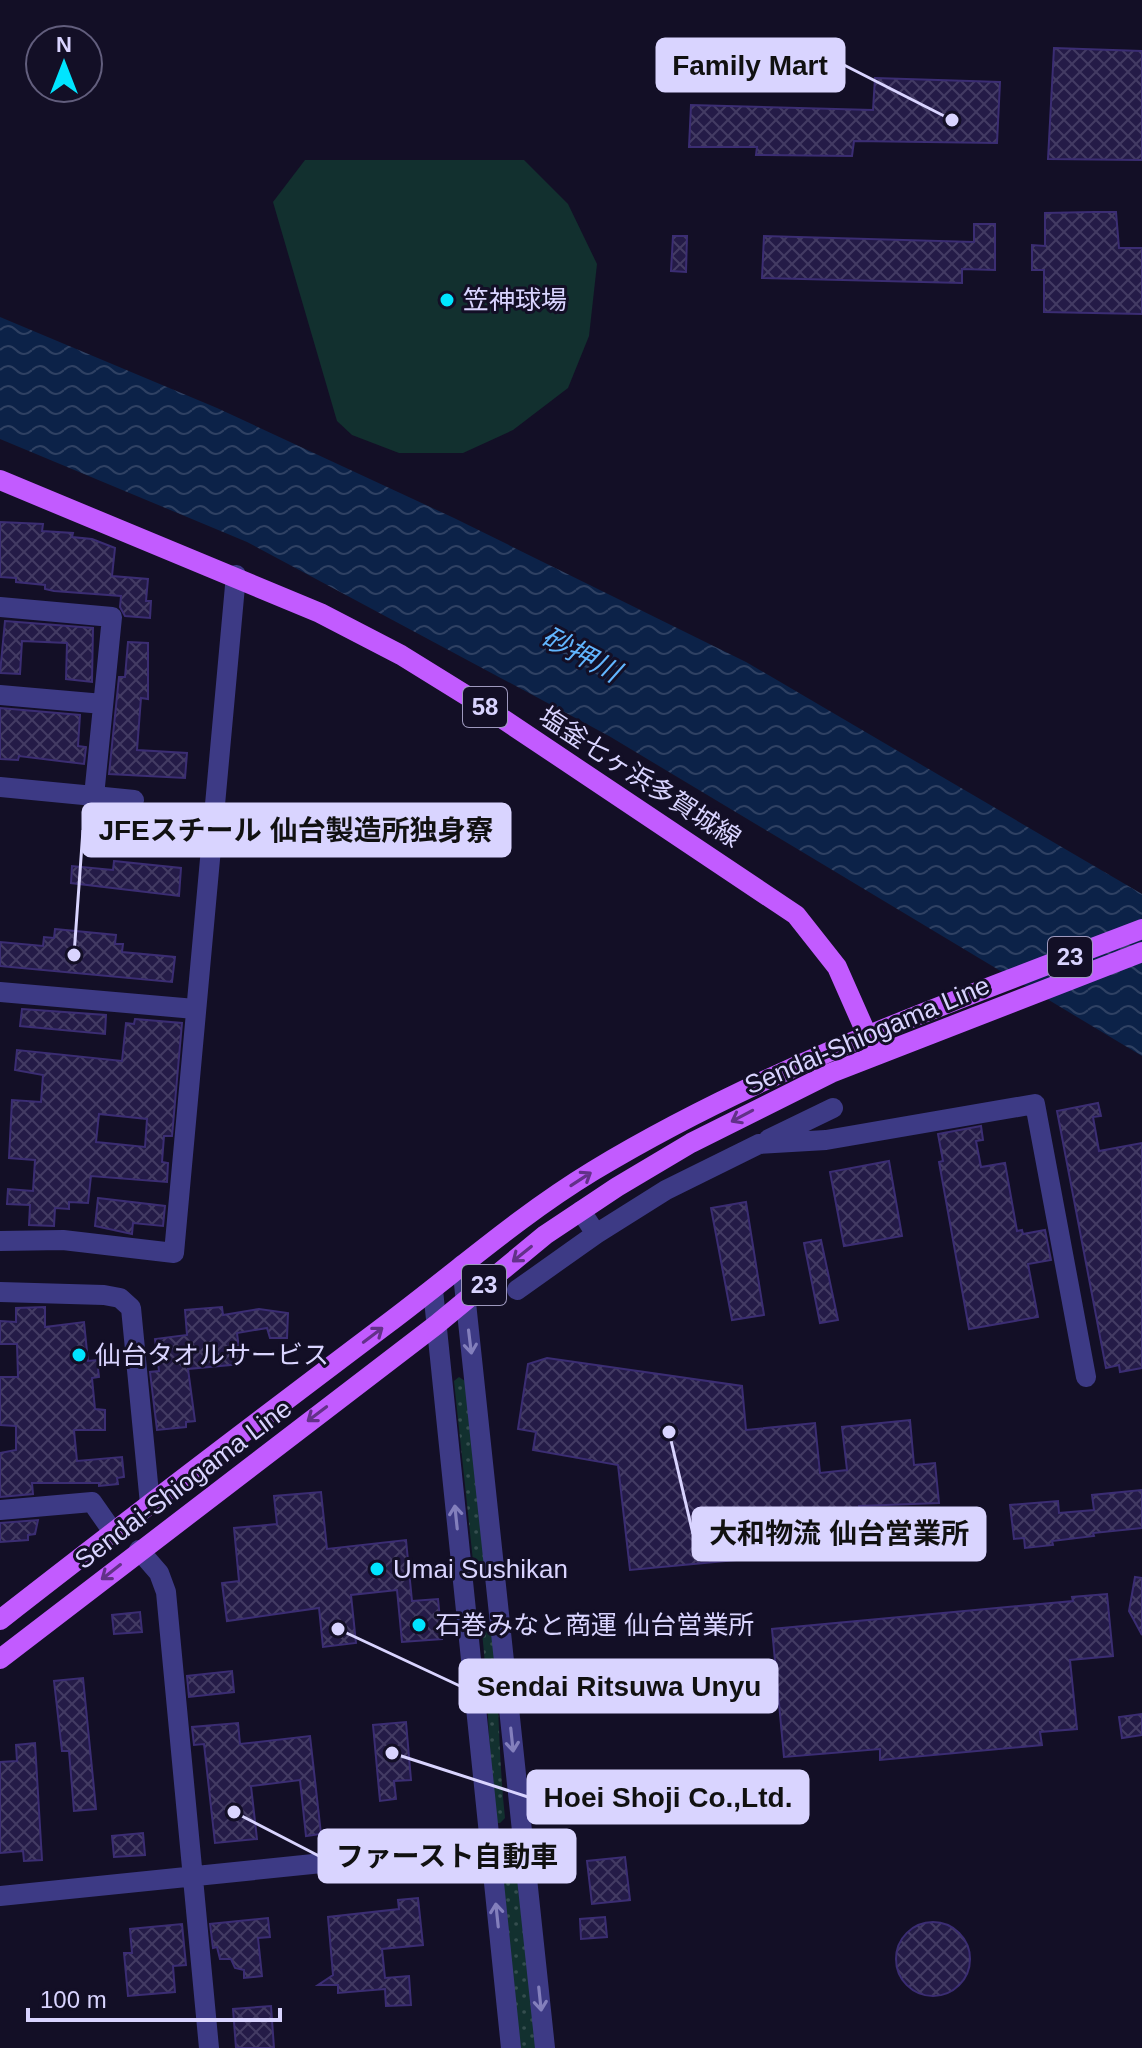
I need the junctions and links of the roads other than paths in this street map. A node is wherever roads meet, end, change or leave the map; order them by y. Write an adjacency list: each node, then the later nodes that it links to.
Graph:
1 (0, 480): 2 (main road, 塩釜七ヶ浜多賀城線 / 58)
2 (236, 575): 12 (street); 13 (main road, 塩釜七ヶ浜多賀城線 / 58)
3 (0, 607): 5 (street)
4 (0, 695): 5 (street)
5 (103, 704): 7 (street)
6 (0, 787): 7 (street)
7 (94, 796): 8 (street)
8 (134, 800)
9 (1142, 929): 13 (main road, Sendai-Shiogama Line / 23)
10 (1142, 952): 14 (main road, Sendai-Shiogama Line / 23)
11 (0, 992): 12 (street)
12 (195, 1009): 19 (street)
13 (867, 1034): 14 (main road, 塩釜七ヶ浜多賀城線 / 58); 20 (main road, Sendai-Shiogama Line / 23, one-way to 13)
14 (875, 1055): 17 (main road, Sendai-Shiogama Line / 23, one-way to 17)
15 (833, 1108): 16 (street)
16 (759, 1144): 18 (street); 26 (street)
17 (581, 1211): 18 (street); 24 (main road, Sendai-Shiogama Line / 23, one-way to 24)
18 (596, 1234): 22 (street)
19 (0, 1241)
20 (462, 1265): 21 (main road, Sendai-Shiogama Line / 23); 24 (street)
21 (433, 1290): 25 (street); 27 (main road, Sendai-Shiogama Line / 23, one-way to 21)
22 (517, 1290)
23 (0, 1292): 27 (street)
24 (465, 1301): 25 (main road, Sendai-Shiogama Line / 23); 31 (street, one-way to 31)
25 (436, 1325): 30 (main road, Sendai-Shiogama Line / 23, one-way to 30); 32 (street, one-way to 25)
26 (1086, 1377)
27 (150, 1504): 29 (main road, Sendai-Shiogama Line / 23)
28 (0, 1510): 29 (street)
29 (113, 1532): 33 (main road, Sendai-Shiogama Line / 23)
30 (139, 1550): 34 (main road, Sendai-Shiogama Line / 23, one-way to 34); 37 (street)
31 (498, 1614): 32 (street); 35 (street, one-way to 35)
32 (466, 1617): 36 (street)
33 (0, 1620)
34 (0, 1659)
35 (522, 1837): 36 (street); 41 (street, one-way to 41)
36 (489, 1846): 37 (street); 40 (street, one-way to 36)
37 (193, 1874): 38 (street); 39 (street)
38 (0, 1896)
39 (209, 2048)
40 (511, 2048)
41 (545, 2048)

